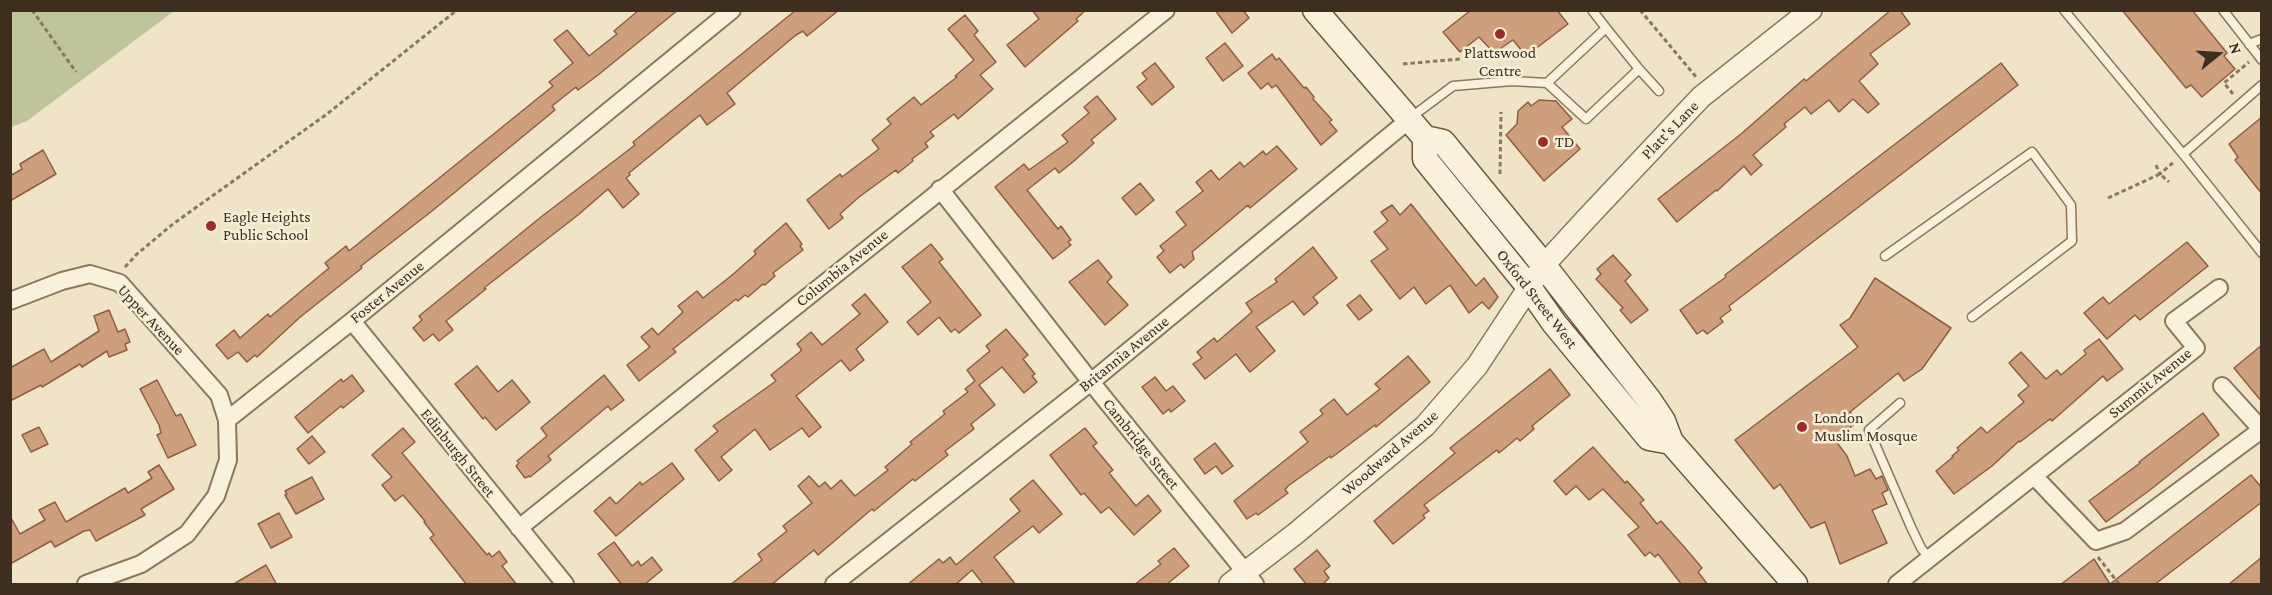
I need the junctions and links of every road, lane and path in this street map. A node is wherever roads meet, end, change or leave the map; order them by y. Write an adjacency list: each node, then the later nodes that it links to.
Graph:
1 (32, 10): 18 (path)
2 (457, 10): 37 (path)
3 (732, 10): 42 (street, Foster Avenue)
4 (1166, 10): 32 (street, Columbia Avenue)
5 (1315, 10): 25 (main road, Oxford Street West)
6 (1592, 10): 11 (lane)
7 (1640, 10): 19 (path)
8 (1811, 10): 36 (street, Platt's Lane)
9 (2064, 10): 27 (lane)
10 (2223, 10): 13 (lane)
11 (1606, 28): 17 (lane); 20 (lane)
12 (2262, 39): 13 (lane)
13 (2248, 44): 15 (lane)
14 (1471, 58): 16 (path)
15 (2260, 58): 23 (path)
16 (1403, 64)
17 (1639, 69): 20 (lane); 22 (lane)
18 (76, 72)
19 (1697, 78)
20 (1547, 83): 25 (lane)
21 (2262, 85): 27 (lane)
22 (1659, 91)
23 (2236, 98)
24 (1501, 112): 29 (path)
25 (1410, 119): 26 (main road, Oxford Street West); 43 (street, Britannia Avenue)
26 (1425, 138): 36 (main road, Oxford Street West); 38 (main road, Oxford Street West)
27 (2183, 154): 30 (path); 34 (lane)
28 (2156, 165): 30 (path)
29 (1500, 174)
30 (2160, 174): 31 (path); 33 (path)
31 (2169, 182)
32 (940, 189): 43 (street, Cambridge Street); 50 (street, Columbia Avenue)
33 (2108, 198)
34 (2262, 253)
35 (1885, 256): 41 (lane)
36 (1543, 266): 38 (street, Woodward Avenue); 48 (main road, Oxford Street West)
37 (111, 280): 40 (street, Upper Avenue); 46 (street, Upper Avenue)
38 (1528, 286): 48 (main road, Oxford Street West); 53 (street, Woodward Avenue)
39 (2219, 288): 49 (street, Summit Avenue)
40 (10, 301)
41 (1972, 317)
42 (352, 321): 46 (street, Foster Avenue); 50 (street, Edinburgh Street)
43 (1091, 382): 53 (street, Cambridge Street); 56 (street, Britannia Avenue)
44 (2222, 386): 47 (street)
45 (1900, 403): 52 (lane)
46 (227, 420): 54 (street)
47 (2261, 430): 49 (street)
48 (1671, 442): 57 (main road, Oxford Street West)
49 (2034, 476): 52 (street, Summit Avenue)
50 (519, 528): 55 (street, Edinburgh Street)
51 (2094, 552): 59 (path)
52 (1930, 559): 58 (street, Summit Avenue)
53 (1243, 581)
54 (86, 585)
55 (565, 585)
56 (834, 585)
57 (1795, 585)
58 (1898, 585)
59 (2119, 585)

